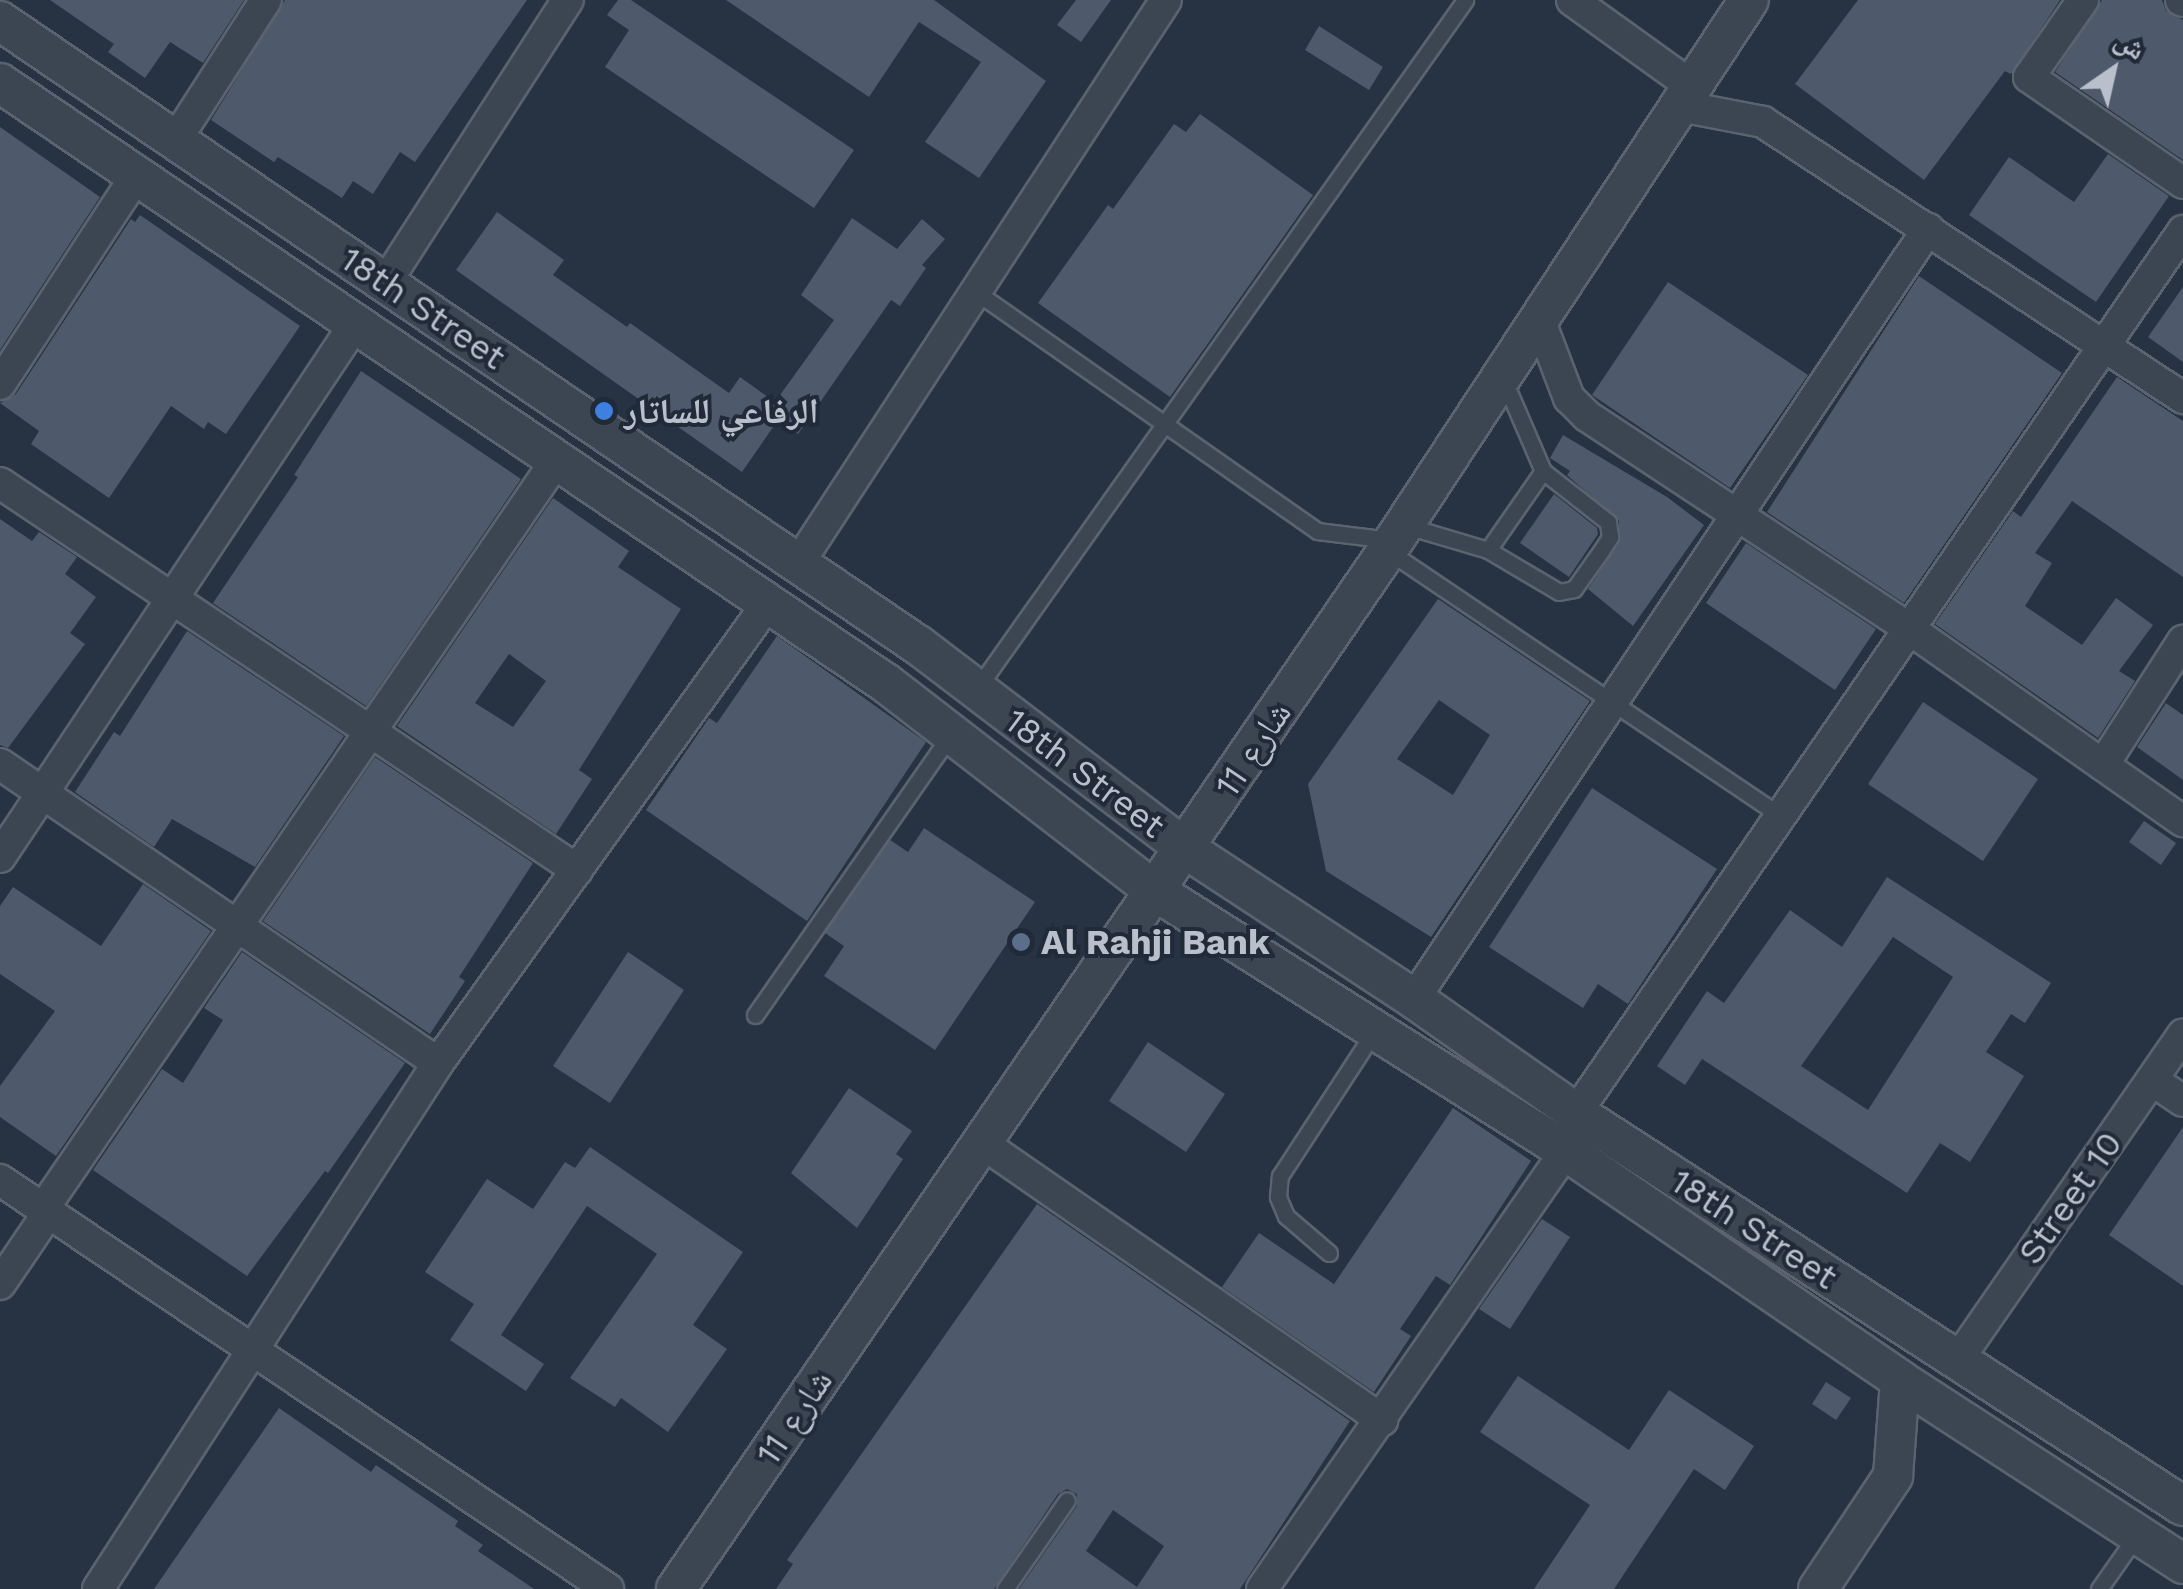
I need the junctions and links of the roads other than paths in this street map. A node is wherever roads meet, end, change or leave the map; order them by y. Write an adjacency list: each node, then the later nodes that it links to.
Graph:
1 (266, 0): 11 (street)
2 (567, 0): 16 (street)
3 (1166, 0): 17 (street)
4 (1465, 0): 24 (lane)
5 (1572, 0): 10 (street)
6 (1749, 0): 10 (street, شارع 11)
7 (2083, 0): 13 (street)
8 (0, 21): 11 (street, 18th Street)
9 (0, 84): 12 (street)
10 (1686, 96): 14 (street); 18 (street, شارع 11)
11 (175, 141): 16 (street, 18th Street)
12 (137, 176): 19 (street); 22 (street)
13 (2183, 183)
14 (1928, 229): 20 (street); 28 (street)
15 (2183, 230): 20 (street)
16 (386, 282): 31 (street, 18th Street)
17 (976, 292): 24 (lane); 31 (street)
18 (1538, 318): 21 (street, شارع 11); 28 (street)
19 (356, 324): 25 (street); 32 (street)
20 (2103, 344): 23 (street); 34 (street)
21 (1501, 375): 26 (lane); 29 (street, شارع 11)
22 (0, 384)
23 (2183, 398)
24 (1162, 423): 29 (lane); 36 (lane)
25 (556, 461): 33 (street); 38 (street)
26 (1543, 471): 30 (lane); 30 (lane)
27 (0, 483): 32 (street)
28 (1736, 514): 34 (street); 37 (street)
29 (1394, 538): 30 (lane); 37 (lane); 45 (street, شارع 11)
30 (1488, 550)
31 (798, 564): 36 (street, 18th Street)
32 (173, 597): 38 (street); 42 (street)
33 (768, 603): 39 (street); 47 (street)
34 (1908, 628): 41 (street); 43 (street)
35 (2183, 641): 41 (street)
36 (976, 690): 45 (street, 18th Street)
37 (1612, 704): 43 (lane); 50 (street)
38 (373, 732): 47 (street); 49 (street)
39 (953, 732): 48 (street); 51 (lane)
40 (0, 764): 42 (street)
41 (2103, 765): 44 (street)
42 (42, 794): 46 (street); 49 (street)
43 (1778, 815): 57 (street)
44 (2183, 821)
45 (1186, 849): 48 (street, شارع 11); 50 (street, 18th Street)
46 (0, 857)
47 (576, 870): 54 (street)
48 (1154, 891): 52 (street); 58 (street, شارع 11)
49 (240, 925): 54 (street); 61 (street)
50 (1414, 998): 57 (street, 18th Street)
51 (755, 1015)
52 (1375, 1030): 59 (street); 62 (lane)
53 (2183, 1036): 55 (street, Street 10)
54 (438, 1063): 64 (street)
55 (2152, 1080): 56 (street); 65 (street, Street 10)
56 (2183, 1101)
57 (1576, 1112): 59 (street); 65 (street, 18th Street)
58 (982, 1143): 67 (street); 74 (street, شارع 11)
59 (1566, 1151): 66 (street); 67 (street)
60 (0, 1180): 61 (street)
61 (46, 1210): 63 (street); 64 (street)
62 (1328, 1253)
63 (0, 1284)
64 (254, 1350): 72 (street); 73 (street)
65 (1957, 1361): 69 (street, 18th Street)
66 (1900, 1380): 70 (street); 77 (street)
67 (1382, 1420): 76 (street)
68 (1068, 1500): 75 (lane)
69 (2183, 1506)
70 (2139, 1532): 71 (street); 78 (lane)
71 (2183, 1564)
72 (98, 1589)
73 (608, 1589)
74 (676, 1589)
75 (1005, 1589)
76 (1262, 1589)
77 (1818, 1589)
78 (2100, 1589)

